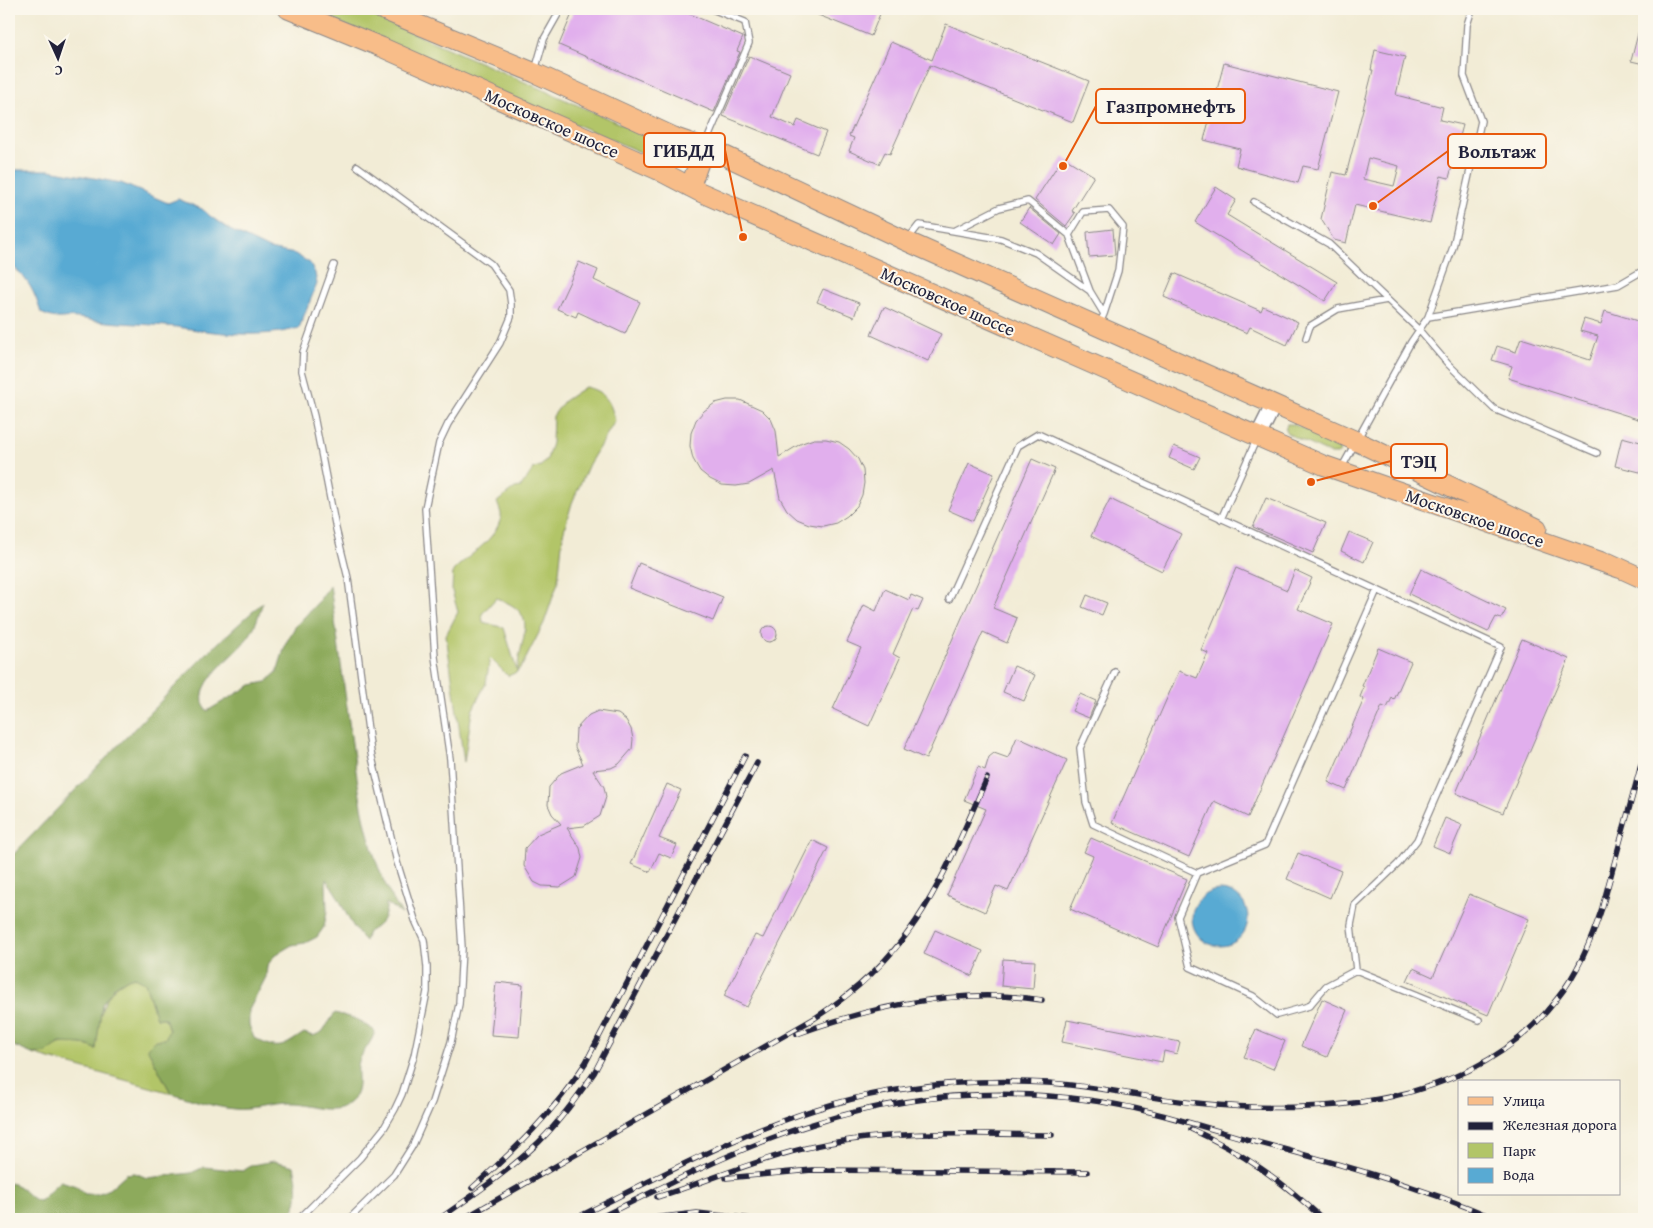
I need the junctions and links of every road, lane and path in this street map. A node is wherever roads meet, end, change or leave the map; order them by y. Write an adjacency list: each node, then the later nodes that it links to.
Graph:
1 (288, 9): 10 (main road, Московское шоссе)
2 (381, 9): 6 (main road, Московское шоссе)
3 (561, 9): 6 (lane)
4 (712, 9): 8 (lane)
5 (1472, 9): 20 (lane)
6 (535, 72): 7 (main road, Московское шоссе)
7 (676, 138): 8 (main road, Московское шоссе); 10 (main road)
8 (704, 149): 11 (main road); 15 (main road, Московское шоссе)
9 (357, 166): 39 (lane)
10 (658, 170): 11 (main road, Московское шоссе)
11 (690, 186): 25 (main road, Московское шоссе)
12 (1254, 202): 19 (lane)
13 (956, 230): 14 (lane); 15 (lane); 18 (lane)
14 (1068, 235): 18 (lane); 21 (lane)
15 (906, 241): 21 (main road, Московское шоссе)
16 (334, 265): 38 (lane)
17 (1644, 270): 20 (lane)
18 (1090, 291): 21 (lane)
19 (1388, 300): 22 (lane); 23 (lane)
20 (1428, 317): 22 (lane)
21 (1101, 319): 24 (main road, Московское шоссе)
22 (1419, 330): 26 (lane); 27 (lane)
23 (1306, 338)
24 (1274, 404): 25 (street); 26 (main road, Московское шоссе)
25 (1258, 436): 28 (main road, Московское шоссе); 29 (lane)
26 (1356, 441): 28 (lane); 30 (main road, Московское шоссе)
27 (1597, 453)
28 (1340, 471): 30 (main road, Московское шоссе)
29 (1222, 519): 32 (lane); 33 (lane)
30 (1619, 568): 31 (main road, Московское шоссе)
31 (1644, 579)
32 (1377, 590): 35 (lane); 36 (lane)
33 (948, 599)
34 (1115, 672): 35 (lane)
35 (1198, 873): 36 (lane)
36 (1356, 970): 37 (lane)
37 (1479, 1020)
38 (299, 1219)
39 (349, 1219)

